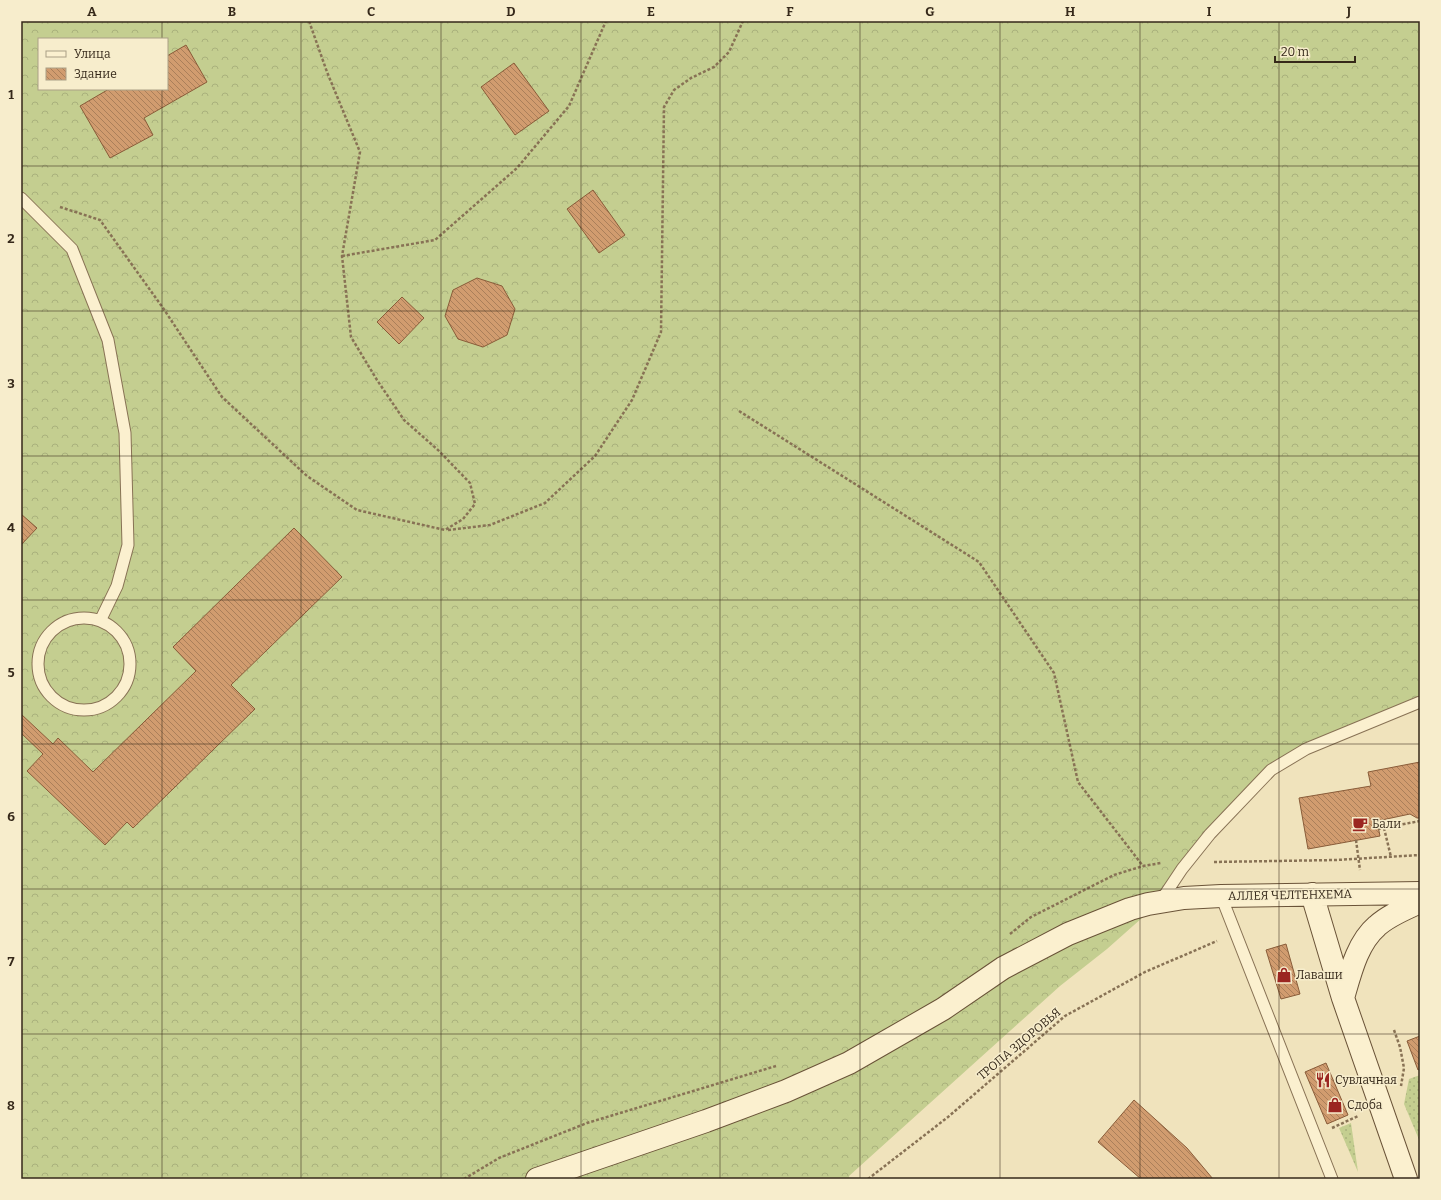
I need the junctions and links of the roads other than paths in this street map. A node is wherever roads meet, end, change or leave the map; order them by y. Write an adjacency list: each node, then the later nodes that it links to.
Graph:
1 (21, 198): 2 (lane)
2 (101, 619): 2 (lane)
3 (1420, 702): 7 (lane)
4 (1420, 893): 5 (main road, АЛЛЕЯ ЧЕЛТЕНХЕМА)
5 (1312, 894): 6 (main road, АЛЛЕЯ ЧЕЛТЕНХЕМА); 9 (main road)
6 (1221, 896): 7 (main road, АЛЛЕЯ ЧЕЛТЕНХЕМА); 11 (lane)
7 (1160, 902): 10 (main road, АЛЛЕЯ ЧЕЛТЕНХЕМА)
8 (1420, 902): 9 (main road)
9 (1343, 998): 12 (main road)
10 (537, 1179)
11 (1332, 1179)
12 (1406, 1179)

